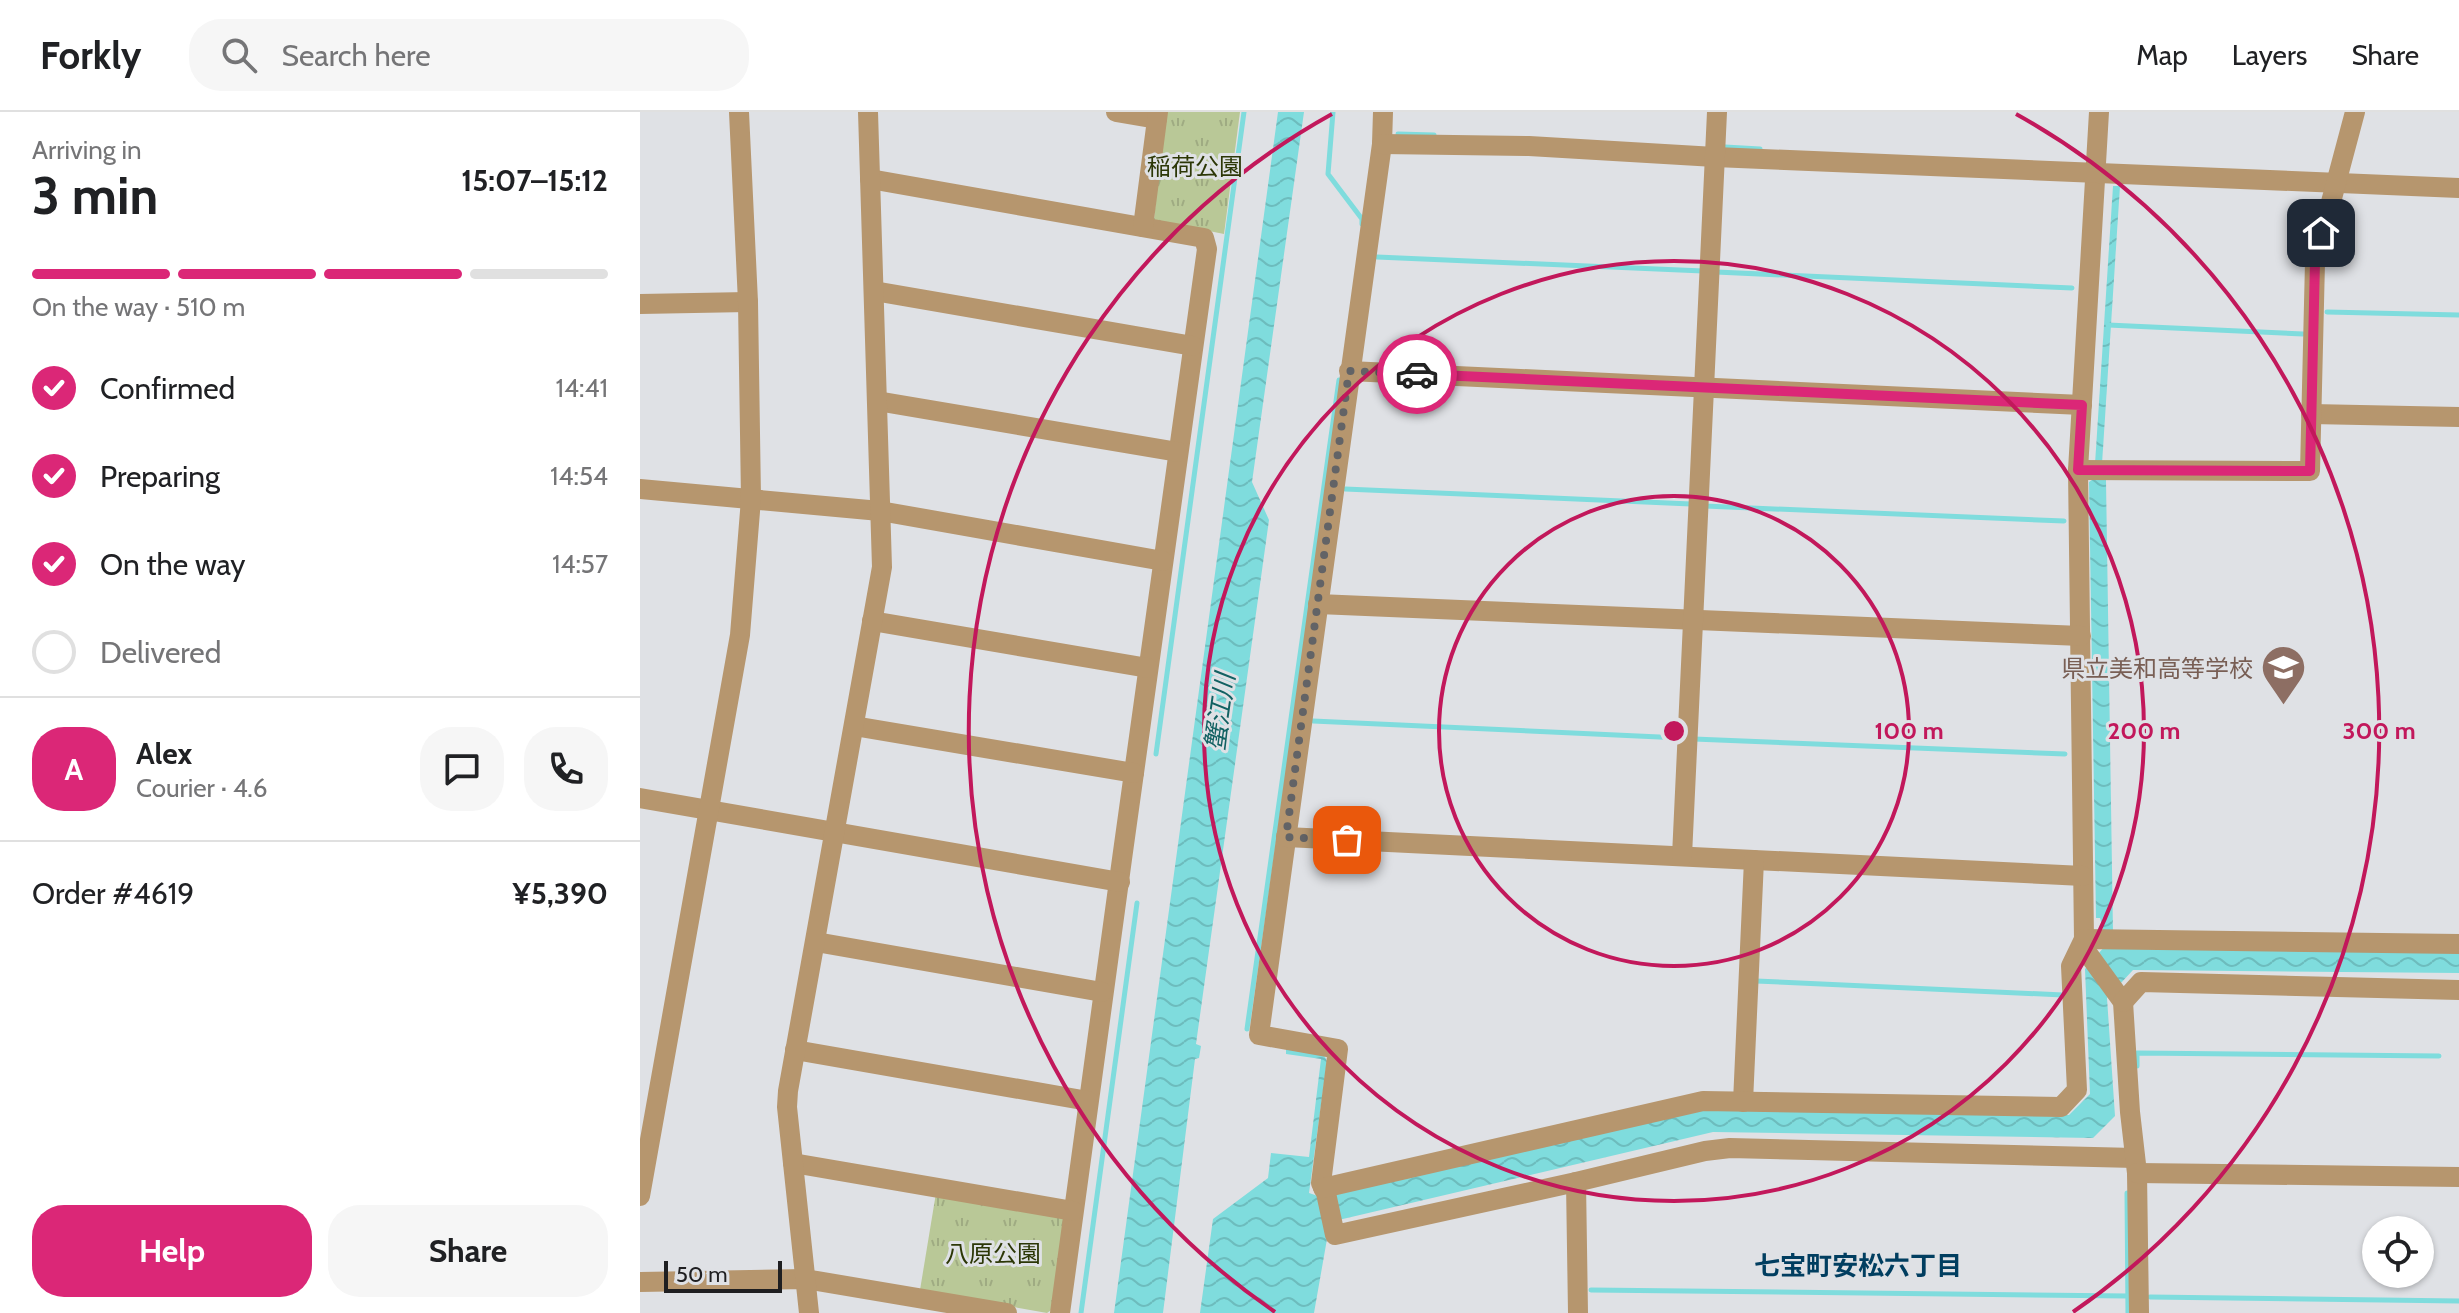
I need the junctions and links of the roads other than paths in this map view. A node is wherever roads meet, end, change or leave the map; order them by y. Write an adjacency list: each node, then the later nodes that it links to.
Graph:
1 (739, 112): 17 (street)
2 (868, 112): 12 (street)
3 (1116, 112): 8 (street)
4 (1383, 112): 9 (street)
5 (1717, 112): 10 (street)
6 (2099, 112): 11 (street)
7 (2355, 112): 13 (street)
8 (1158, 116): 15 (street)
9 (1382, 144): 10 (street); 20 (street)
10 (1715, 157): 11 (street); 21 (street)
11 (2096, 172): 13 (street); 23 (street)
12 (870, 179): 15 (street); 16 (street)
13 (2336, 181): 14 (street); 24 (street)
14 (2459, 188)
15 (1143, 227): 19 (street)
16 (874, 291): 19 (street); 22 (street)
17 (748, 302): 18 (street); 29 (street)
18 (640, 304)
19 (1193, 346): 26 (street)
20 (1349, 371): 21 (street); 32 (street)
21 (1704, 388): 23 (street); 33 (street)
22 (877, 401): 26 (street); 30 (street)
23 (2082, 405): 27 (street)
24 (2311, 414): 25 (street); 27 (street)
25 (2459, 417)
26 (1178, 452): 31 (street)
27 (2078, 470): 35 (street)
28 (640, 489): 29 (street)
29 (751, 499): 30 (street); 40 (street)
30 (880, 511): 31 (street); 34 (street)
31 (1163, 561): 36 (street)
32 (1318, 604): 33 (street); 42 (street)
33 (1693, 620): 35 (street); 43 (street)
34 (872, 621): 36 (street); 37 (street)
35 (2081, 636): 45 (street)
36 (1148, 668): 38 (street)
37 (854, 726): 38 (street); 41 (street)
38 (1134, 773): 46 (street)
39 (640, 798): 40 (street)
40 (710, 809): 41 (street); 56 (street)
41 (836, 833): 46 (street); 47 (street)
42 (1286, 837): 43 (street); 61 (street)
43 (1682, 856): 44 (street)
44 (1754, 860): 45 (street); 55 (street)
45 (2083, 876): 49 (street)
46 (1120, 882): 51 (street)
47 (816, 942): 51 (street); 53 (street)
48 (2459, 944): 49 (street)
49 (2085, 945): 52 (street); 55 (street)
50 (2459, 990): 52 (street)
51 (1102, 992): 54 (street)
52 (2121, 1000): 58 (street)
53 (795, 1050): 54 (street); 57 (street)
54 (1088, 1101): 63 (street)
55 (1743, 1102): 61 (street)
56 (646, 1129): 62 (street)
57 (793, 1163): 63 (street); 64 (street)
58 (2136, 1165): 59 (street); 60 (street); 70 (street)
59 (2459, 1177)
60 (1576, 1182): 61 (street); 69 (street)
61 (1325, 1190)
62 (640, 1196)
63 (1073, 1211): 68 (street)
64 (805, 1279): 65 (street); 66 (street); 67 (street)
65 (640, 1282)
66 (809, 1313)
67 (1007, 1313)
68 (1060, 1313)
69 (1578, 1313)
70 (2139, 1313)

